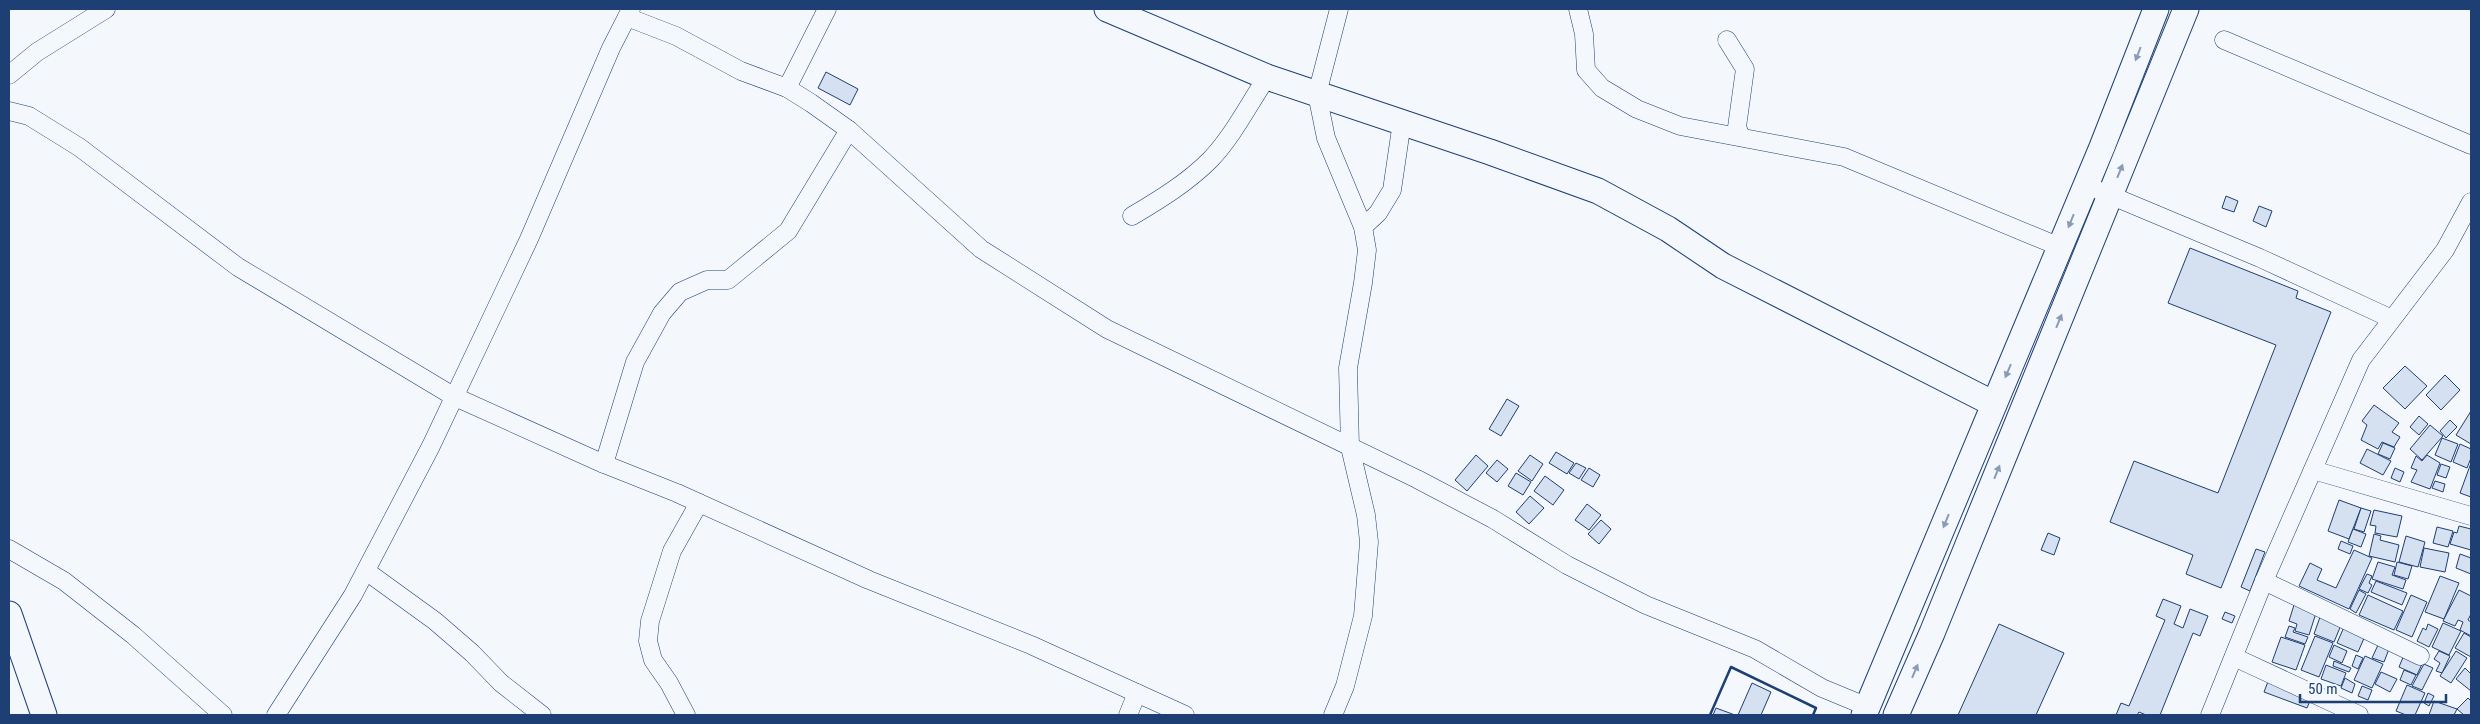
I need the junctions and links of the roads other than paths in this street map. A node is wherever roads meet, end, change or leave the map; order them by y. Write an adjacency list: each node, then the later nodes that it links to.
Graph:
1 (106, 9): 11 (street)
2 (827, 9): 13 (street)
3 (1107, 9): 12 (main road)
4 (1339, 9): 14 (street)
5 (1578, 9): 18 (street)
6 (2156, 9): 20 (main road, one-way to 20)
7 (2186, 9): 21 (main road, one-way to 7)
8 (629, 13): 13 (street); 27 (street)
9 (1727, 40): 18 (street)
10 (2224, 40): 19 (street)
11 (9, 75)
12 (1267, 77): 14 (main road); 23 (street)
13 (786, 88): 17 (street)
14 (1317, 94): 16 (main road); 24 (street)
15 (9, 111): 27 (street)
16 (1402, 122): 24 (street); 28 (main road)
17 (849, 130): 29 (street); 30 (street)
18 (1741, 137): 25 (street)
19 (2471, 145)
20 (2086, 185): 21 (street); 25 (main road, one-way to 25)
21 (2110, 196): 26 (street); 50 (main road, one-way to 21)
22 (2471, 202): 26 (street)
23 (1132, 216)
24 (1363, 227): 29 (street)
25 (2060, 247): 28 (main road, one-way to 28)
26 (2392, 319): 31 (street)
27 (454, 396): 30 (street); 35 (street)
28 (1994, 404): 41 (main road, one-way to 41)
29 (1350, 447): 41 (street); 49 (street)
30 (604, 464): 32 (street)
31 (2313, 470): 33 (street); 36 (street)
32 (699, 503): 40 (street); 46 (street)
33 (2471, 516)
34 (9, 549): 43 (street)
35 (366, 571): 44 (street); 45 (street)
36 (2264, 581): 38 (street); 39 (street)
37 (9, 614): 42 (main road)
38 (2420, 656)
39 (2234, 657): 51 (street); 52 (street)
40 (1137, 693): 47 (street); 48 (street)
41 (1866, 711)
42 (44, 715)
43 (223, 715)
44 (276, 715)
45 (542, 715)
46 (686, 715)
47 (1128, 715)
48 (1185, 715)
49 (1333, 715)
50 (1896, 715)
51 (2210, 715)
52 (2359, 715)

